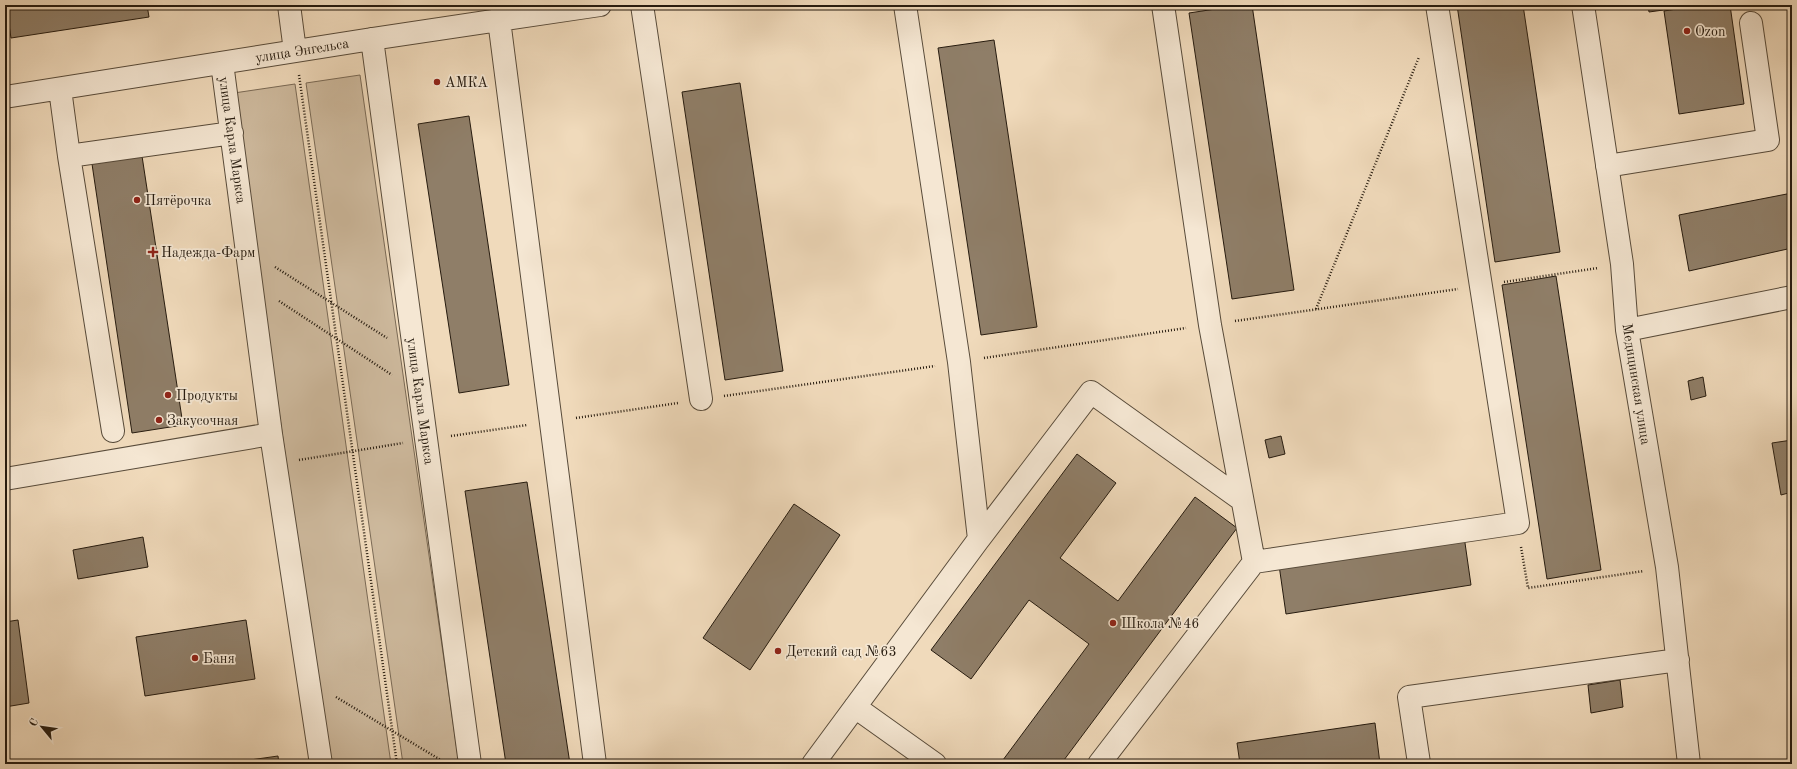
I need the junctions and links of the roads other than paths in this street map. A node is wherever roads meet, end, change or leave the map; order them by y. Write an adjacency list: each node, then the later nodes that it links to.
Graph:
1 (289, 5): 11 (street)
2 (600, 5): 8 (street, улица Энгельса)
3 (642, 5): 20 (street)
4 (905, 5): 25 (street)
5 (1163, 5): 24 (street)
6 (1437, 5): 26 (street)
7 (1583, 5): 17 (street, Медицинская улица)
8 (499, 20): 10 (street, улица Энгельса); 32 (street)
9 (1751, 23): 17 (street)
10 (372, 39): 11 (street, улица Энгельса); 31 (street, улица Карла Маркса)
11 (295, 51): 12 (street, улица Энгельса)
12 (222, 63): 13 (street, улица Энгельса); 15 (street, улица Карла Маркса)
13 (60, 89): 14 (street, улица Энгельса); 16 (street)
14 (5, 97)
15 (232, 133): 16 (street); 22 (street, улица Карла Маркса)
16 (69, 156): 21 (street)
17 (1607, 166): 19 (street, Медицинская улица)
18 (1792, 297): 19 (street)
19 (1627, 330): 27 (street, Медицинская улица)
20 (701, 399)
21 (113, 431)
22 (271, 434): 23 (street); 30 (street, улица Карла Маркса)
23 (5, 479)
24 (1242, 500): 25 (street); 26 (street)
25 (979, 539): 28 (street)
26 (1254, 562): 35 (street)
27 (1678, 660): 29 (street); 36 (street, Медицинская улица)
28 (855, 707): 33 (street); 34 (street)
29 (1419, 763)
30 (321, 764)
31 (470, 764)
32 (595, 764)
33 (813, 764)
34 (935, 764)
35 (1099, 764)
36 (1689, 764)

